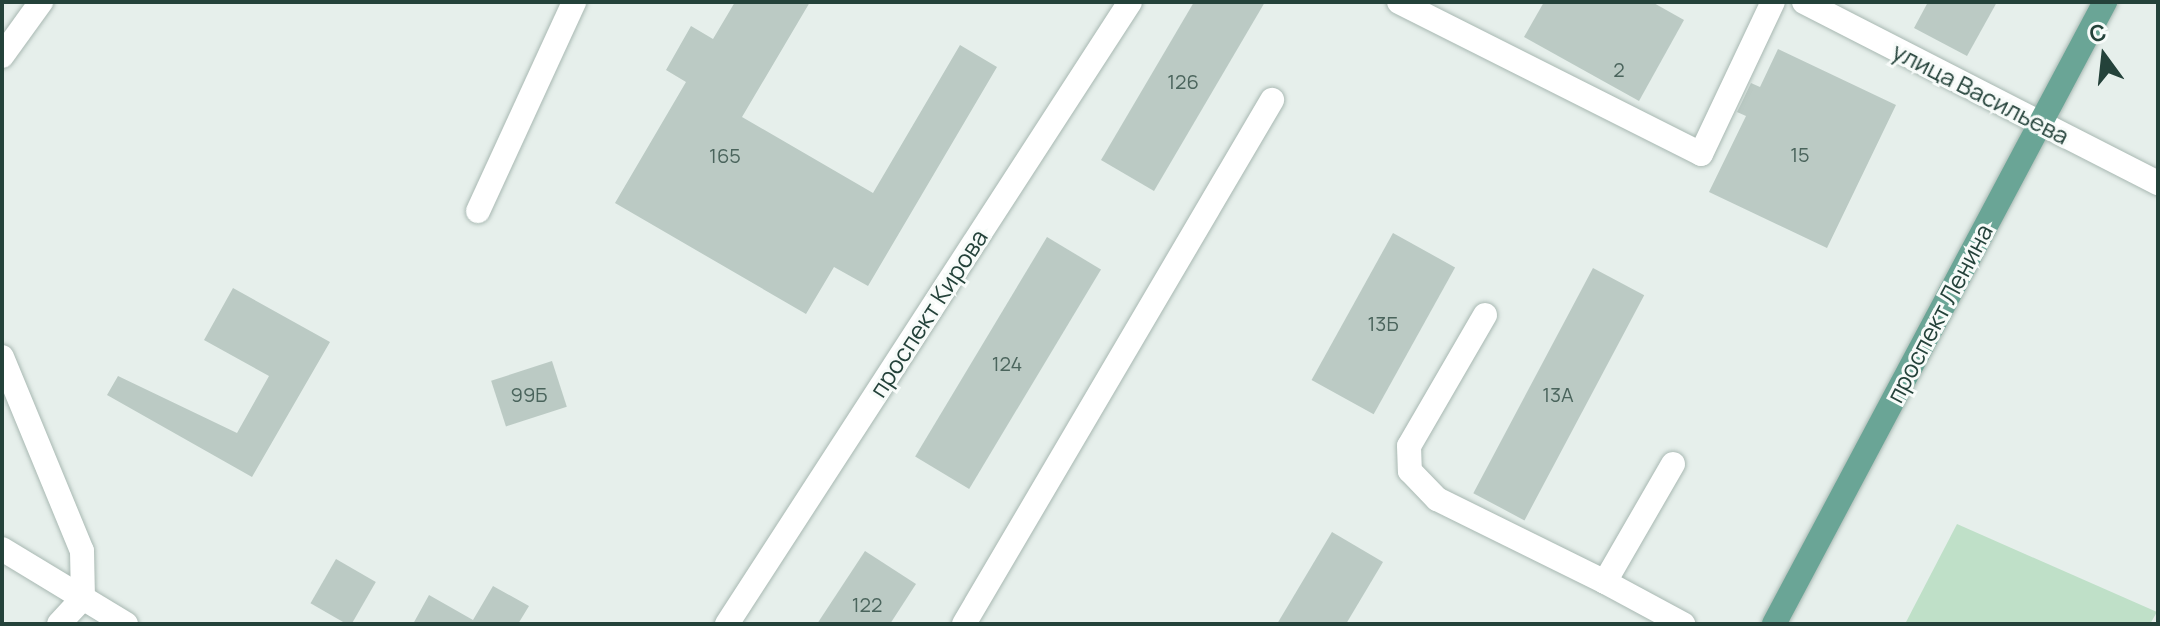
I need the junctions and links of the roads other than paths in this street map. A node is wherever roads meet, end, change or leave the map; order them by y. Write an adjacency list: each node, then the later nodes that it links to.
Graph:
1 (41, 2): 8 (street)
2 (574, 2): 12 (street)
3 (1130, 2): 21 (street, проспект Кирова)
4 (1399, 2): 5 (street)
5 (1773, 2)
6 (1804, 2): 10 (street, улица Васильева)
7 (2105, 2): 10 (main road, проспект Ленина)
8 (2, 56)
9 (1272, 100): 22 (street)
10 (2039, 123): 11 (street, улица Васильева); 24 (main road, проспект Ленина)
11 (2158, 183)
12 (478, 211)
13 (1485, 315): 17 (street)
14 (2, 357): 18 (street)
15 (1673, 464): 17 (street)
16 (2, 549): 18 (street)
17 (1605, 582): 23 (street)
18 (83, 598): 19 (street); 20 (street)
19 (59, 624)
20 (126, 624)
21 (727, 624)
22 (964, 624)
23 (1683, 624)
24 (1774, 624)

